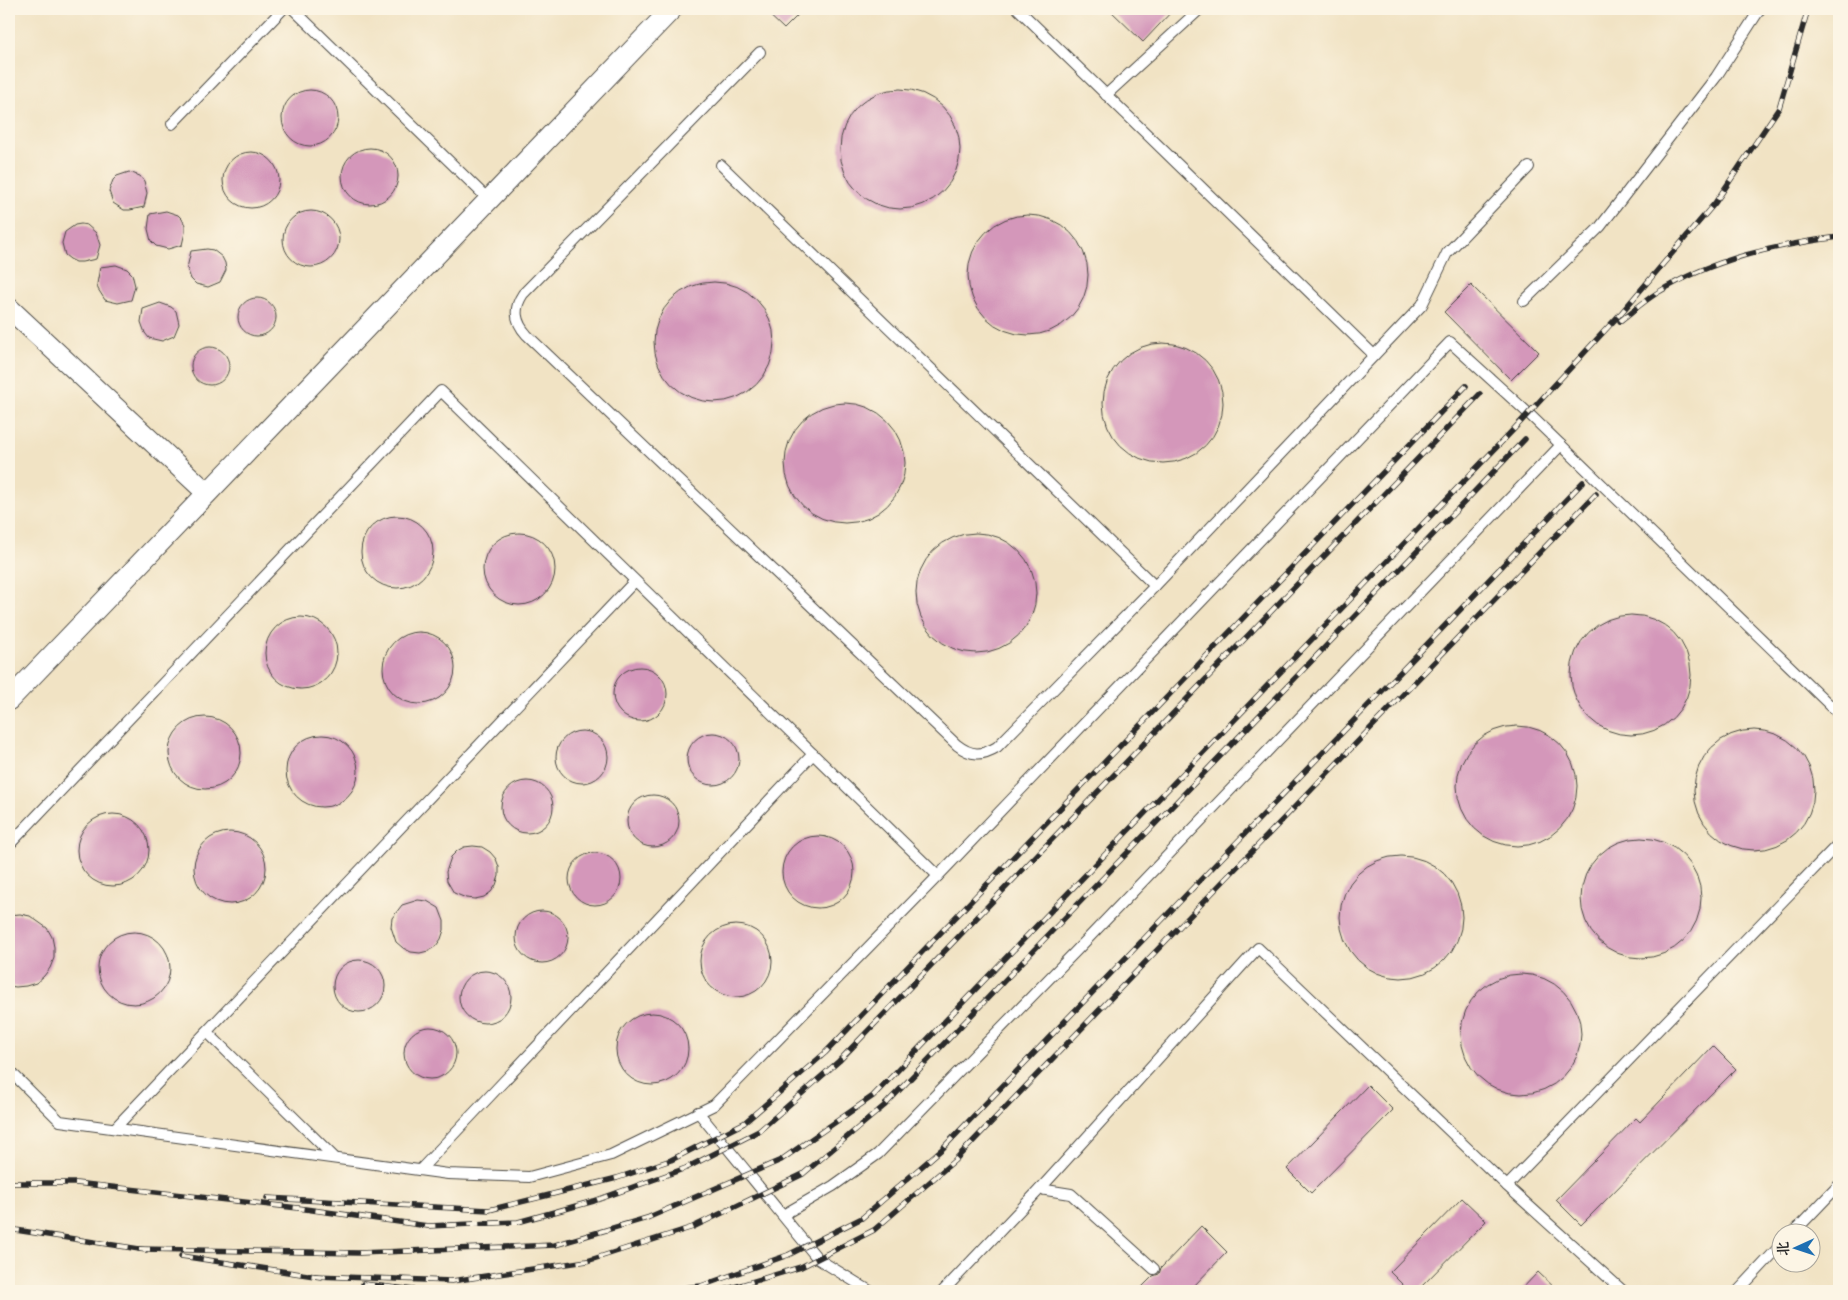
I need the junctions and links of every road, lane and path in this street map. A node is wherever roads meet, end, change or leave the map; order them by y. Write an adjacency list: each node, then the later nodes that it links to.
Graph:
1 (283, 9): 9 (lane)
2 (293, 9): 12 (lane)
3 (672, 9): 12 (street)
4 (1018, 9): 8 (lane)
5 (1200, 9): 8 (lane)
6 (1760, 9): 13 (lane)
7 (760, 52): 19 (lane)
8 (1106, 95): 15 (lane)
9 (172, 124)
10 (721, 165): 19 (lane)
11 (1529, 167): 15 (lane)
12 (488, 199): 17 (street)
13 (1524, 301)
14 (9, 308): 17 (street)
15 (1374, 355): 19 (lane)
16 (1561, 446): 21 (lane); 25 (lane); 35 (lane)
17 (207, 493): 20 (street)
18 (635, 581): 22 (lane); 24 (lane); 26 (lane)
19 (1155, 586)
20 (9, 700)
21 (1839, 714)
22 (813, 754): 25 (lane); 31 (lane)
23 (1839, 843): 32 (lane)
24 (9, 845)
25 (938, 876): 28 (lane)
26 (207, 1032): 29 (lane); 30 (lane)
27 (9, 1070): 29 (lane)
28 (698, 1112): 31 (lane); 35 (lane)
29 (115, 1128): 30 (lane)
30 (335, 1158): 31 (lane)
31 (420, 1170)
32 (1507, 1186): 34 (lane); 39 (lane)
33 (1838, 1186): 36 (lane)
34 (1040, 1189): 38 (lane); 41 (lane)
35 (783, 1215): 40 (lane)
36 (1804, 1222)
37 (1770, 1257): 44 (lane)
38 (1154, 1269)
39 (1602, 1273): 42 (lane); 43 (lane)
40 (870, 1291)
41 (943, 1291)
42 (1610, 1291)
43 (1623, 1291)
44 (1738, 1291)

